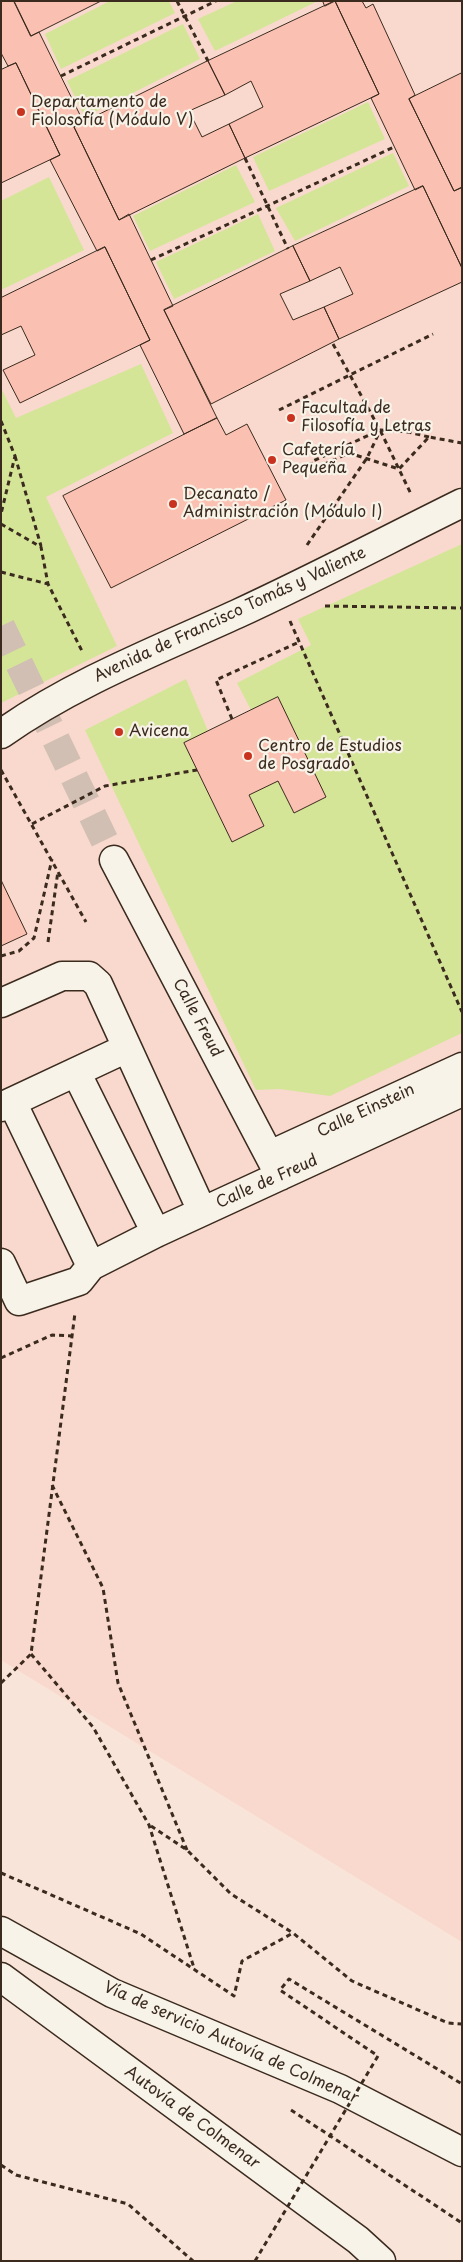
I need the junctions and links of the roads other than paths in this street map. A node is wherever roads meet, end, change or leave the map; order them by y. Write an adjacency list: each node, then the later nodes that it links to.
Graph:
1 (462, 503): 2 (main road, Avenida de Francisco Tomás y Valiente)
2 (1, 734)
3 (114, 860): 10 (main road, Calle Freud)
4 (1, 1003): 5 (main road)
5 (127, 1048): 7 (main road); 11 (main road)
6 (462, 1067): 10 (main road, Calle Einstein)
7 (76, 1072): 9 (main road); 12 (main road)
8 (462, 1092): 10 (main road, Calle de Freud)
9 (7, 1104): 14 (main road)
10 (275, 1166): 11 (main road, Calle de Freud)
11 (202, 1211): 12 (main road, Calle de Freud)
12 (156, 1233): 14 (main road, Calle de Freud)
13 (1, 1263): 15 (main road)
14 (85, 1274): 15 (main road, Calle de Freud)
15 (10, 1306)
16 (1, 1931): 18 (main road, Vía de servicio Autovía de Colmenar)
17 (1, 1977): 19 (main road, Autovía de Colmenar)
18 (462, 2152)
19 (381, 2261)

